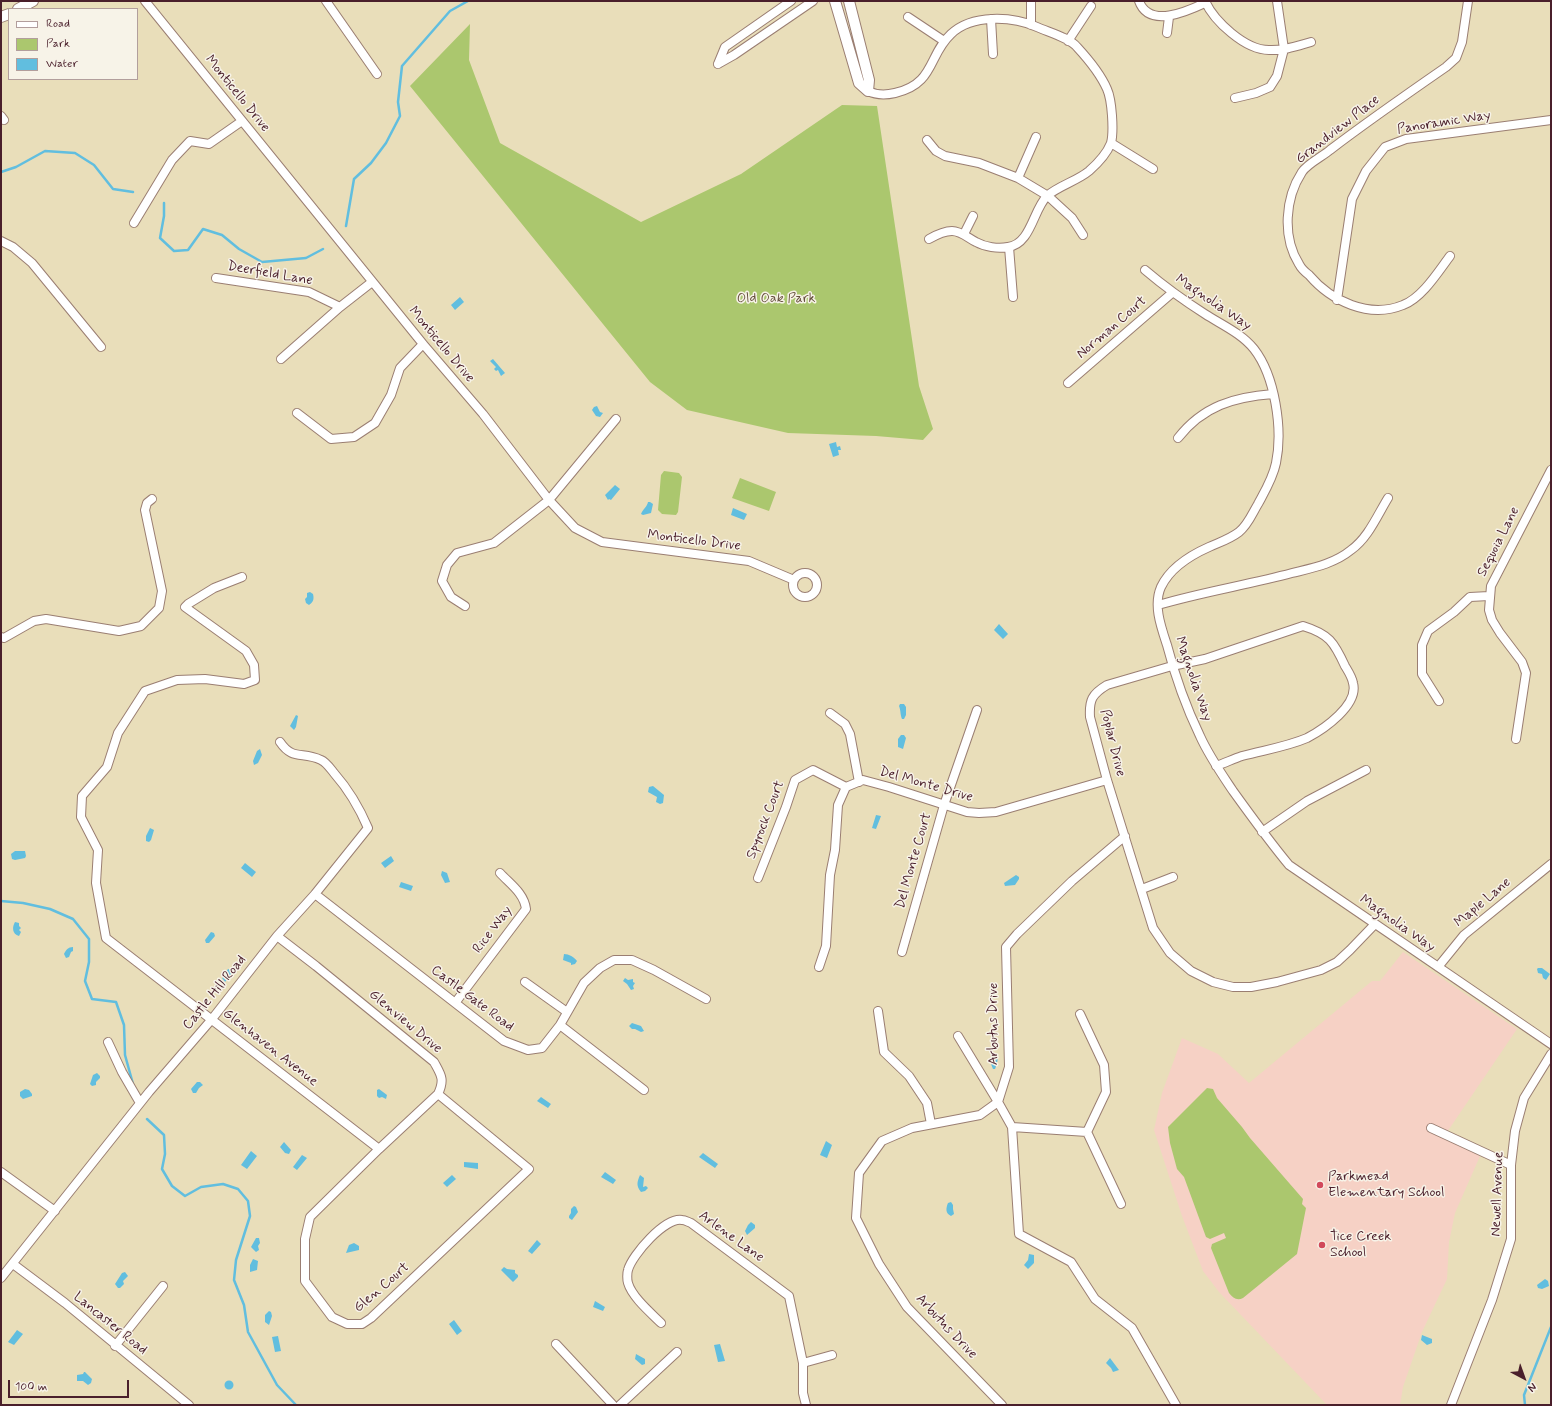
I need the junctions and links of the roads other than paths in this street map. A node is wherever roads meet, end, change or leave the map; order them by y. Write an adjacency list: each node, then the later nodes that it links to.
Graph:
1 (33, 1): 14 (street)
2 (145, 1): 29 (street, Monticello Drive)
3 (326, 1): 25 (street)
4 (791, 1): 5 (street)
5 (813, 1)
6 (835, 1): 26 (street)
7 (849, 1): 26 (street)
8 (1031, 1): 18 (street)
9 (1139, 1): 15 (street)
10 (1277, 1): 23 (street)
11 (1468, 1): 49 (street, Grandview Place)
12 (1205, 2): 15 (street); 23 (street)
13 (1090, 6): 21 (street)
14 (20, 8)
15 (1169, 16): 19 (street)
16 (908, 17): 20 (street)
17 (991, 19): 18 (street); 20 (street); 24 (street)
18 (1032, 25): 21 (street)
19 (1167, 33)
20 (944, 41): 26 (street)
21 (1068, 41): 32 (street)
22 (1311, 42): 23 (street)
23 (1284, 49): 27 (street)
24 (993, 54)
25 (377, 74)
26 (868, 91)
27 (1235, 98)
28 (1551, 120): 49 (street, Panoramic Way)
29 (242, 121): 37 (street); 46 (street, Monticello Drive)
30 (1036, 137): 34 (street)
31 (927, 140): 34 (street)
32 (1110, 143): 33 (street); 35 (street)
33 (1153, 169)
34 (1018, 178): 35 (street)
35 (1048, 196): 39 (street); 42 (street)
36 (973, 216): 38 (street)
37 (134, 223)
38 (964, 234): 40 (street); 42 (street)
39 (1083, 235)
40 (929, 239)
41 (1, 241): 52 (street)
42 (1010, 248): 48 (street)
43 (1450, 256): 49 (street, Grandview Place)
44 (1145, 270): 47 (street, Magnolia Way)
45 (216, 278): 50 (street, Deerfield Lane)
46 (372, 282): 50 (street); 51 (street, Monticello Drive)
47 (1172, 293): 54 (street, Norman Court); 55 (street, Magnolia Way)
48 (1013, 297)
49 (1337, 300)
50 (340, 307): 53 (street)
51 (423, 344): 56 (street); 62 (street, Monticello Drive)
52 (101, 347)
53 (281, 359)
54 (1068, 383)
55 (1273, 394): 58 (street); 66 (street, Magnolia Way)
56 (297, 413)
57 (616, 419): 62 (street)
58 (1178, 438)
59 (1551, 470): 65 (street, Sequoia Lane)
60 (1388, 498): 66 (street)
61 (152, 499): 68 (street)
62 (549, 500): 64 (street, Monticello Drive); 67 (street)
63 (242, 577): 100 (street, Glenhaven Avenue)
64 (794, 580)
65 (1489, 596): 70 (street); 73 (street, Sequoia Lane)
66 (1158, 604): 69 (street, Magnolia Way)
67 (465, 606)
68 (1, 637)
69 (1172, 666): 75 (street, Magnolia Way); 75 (street, Poplar Drive); 77 (street, Poplar Drive)
70 (1439, 701)
71 (977, 710): 80 (street, Del Monte Court)
72 (830, 713): 78 (street)
73 (1516, 739)
74 (280, 742): 88 (street, Castle Hill Road)
75 (1216, 766): 81 (street, Magnolia Way)
76 (1366, 770): 81 (street)
77 (1107, 780): 80 (street, Del Monte Drive); 82 (street, Poplar Drive)
78 (859, 782): 79 (street, Del Monte Drive); 80 (street, Del Monte Drive)
79 (846, 787): 86 (street, Spyrock Court); 92 (street)
80 (944, 805): 91 (street, Del Monte Court)
81 (1262, 832): 89 (street, Magnolia Way)
82 (1125, 836): 87 (street, Poplar Drive); 108 (street, Arbutus Drive)
83 (1551, 864): 93 (street, Maple Lane)
84 (500, 873): 96 (street, Rice Way)
85 (1173, 877): 87 (street)
86 (758, 878)
87 (1142, 890): 89 (street, Poplar Drive)
88 (315, 894): 90 (street, Castle Hill Road); 96 (street, Castle Gate Road)
89 (1375, 924): 93 (street, Magnolia Way)
90 (277, 936): 100 (street, Castle Hill Road); 107 (street, Glenview Drive)
91 (902, 952)
92 (819, 967)
93 (1438, 968): 104 (street, Magnolia Way)
94 (525, 982): 98 (street)
95 (706, 999): 98 (street, Castle Gate Road)
96 (455, 1003): 101 (street, Castle Gate Road)
97 (878, 1010): 110 (street)
98 (567, 1012): 101 (street, Castle Gate Road)
99 (1080, 1014): 113 (street)
100 (212, 1019): 109 (street, Castle Hill Road); 114 (street, Glenhaven Avenue)
101 (560, 1025): 106 (street)
102 (958, 1036): 108 (street)
103 (108, 1042): 109 (street)
104 (1551, 1044)
105 (1551, 1054): 115 (street, Newell Avenue)
106 (644, 1090)
107 (438, 1094): 114 (street, Glen Court); 114 (street, Glen Court)
108 (998, 1102): 110 (street, Arbutus Drive); 111 (street)
109 (140, 1104): 118 (street, Castle Hill Road)
110 (931, 1124): 132 (street, Arbutus Drive)
111 (1012, 1127): 113 (street); 133 (street)
112 (1431, 1128): 115 (street)
113 (1087, 1132): 117 (street)
114 (380, 1149)
115 (1511, 1165): 134 (street, Newell Avenue)
116 (1, 1172): 118 (street)
117 (1120, 1204)
118 (55, 1212): 119 (street, Castle Hill Road)
119 (13, 1264): 120 (street, Castle Hill Road); 124 (street, Lancaster Road)
120 (2, 1276)
121 (163, 1286): 124 (street)
122 (661, 1323): 127 (street, Arlene Lane)
123 (556, 1344): 129 (street)
124 (116, 1346): 128 (street, Lancaster Road)
125 (678, 1352): 130 (street)
126 (832, 1355): 127 (street)
127 (803, 1363): 131 (street, Arlene Lane)
128 (189, 1405)
129 (613, 1405)
130 (620, 1405)
131 (806, 1405)
132 (1002, 1405)
133 (1176, 1405)
134 (1451, 1405)

